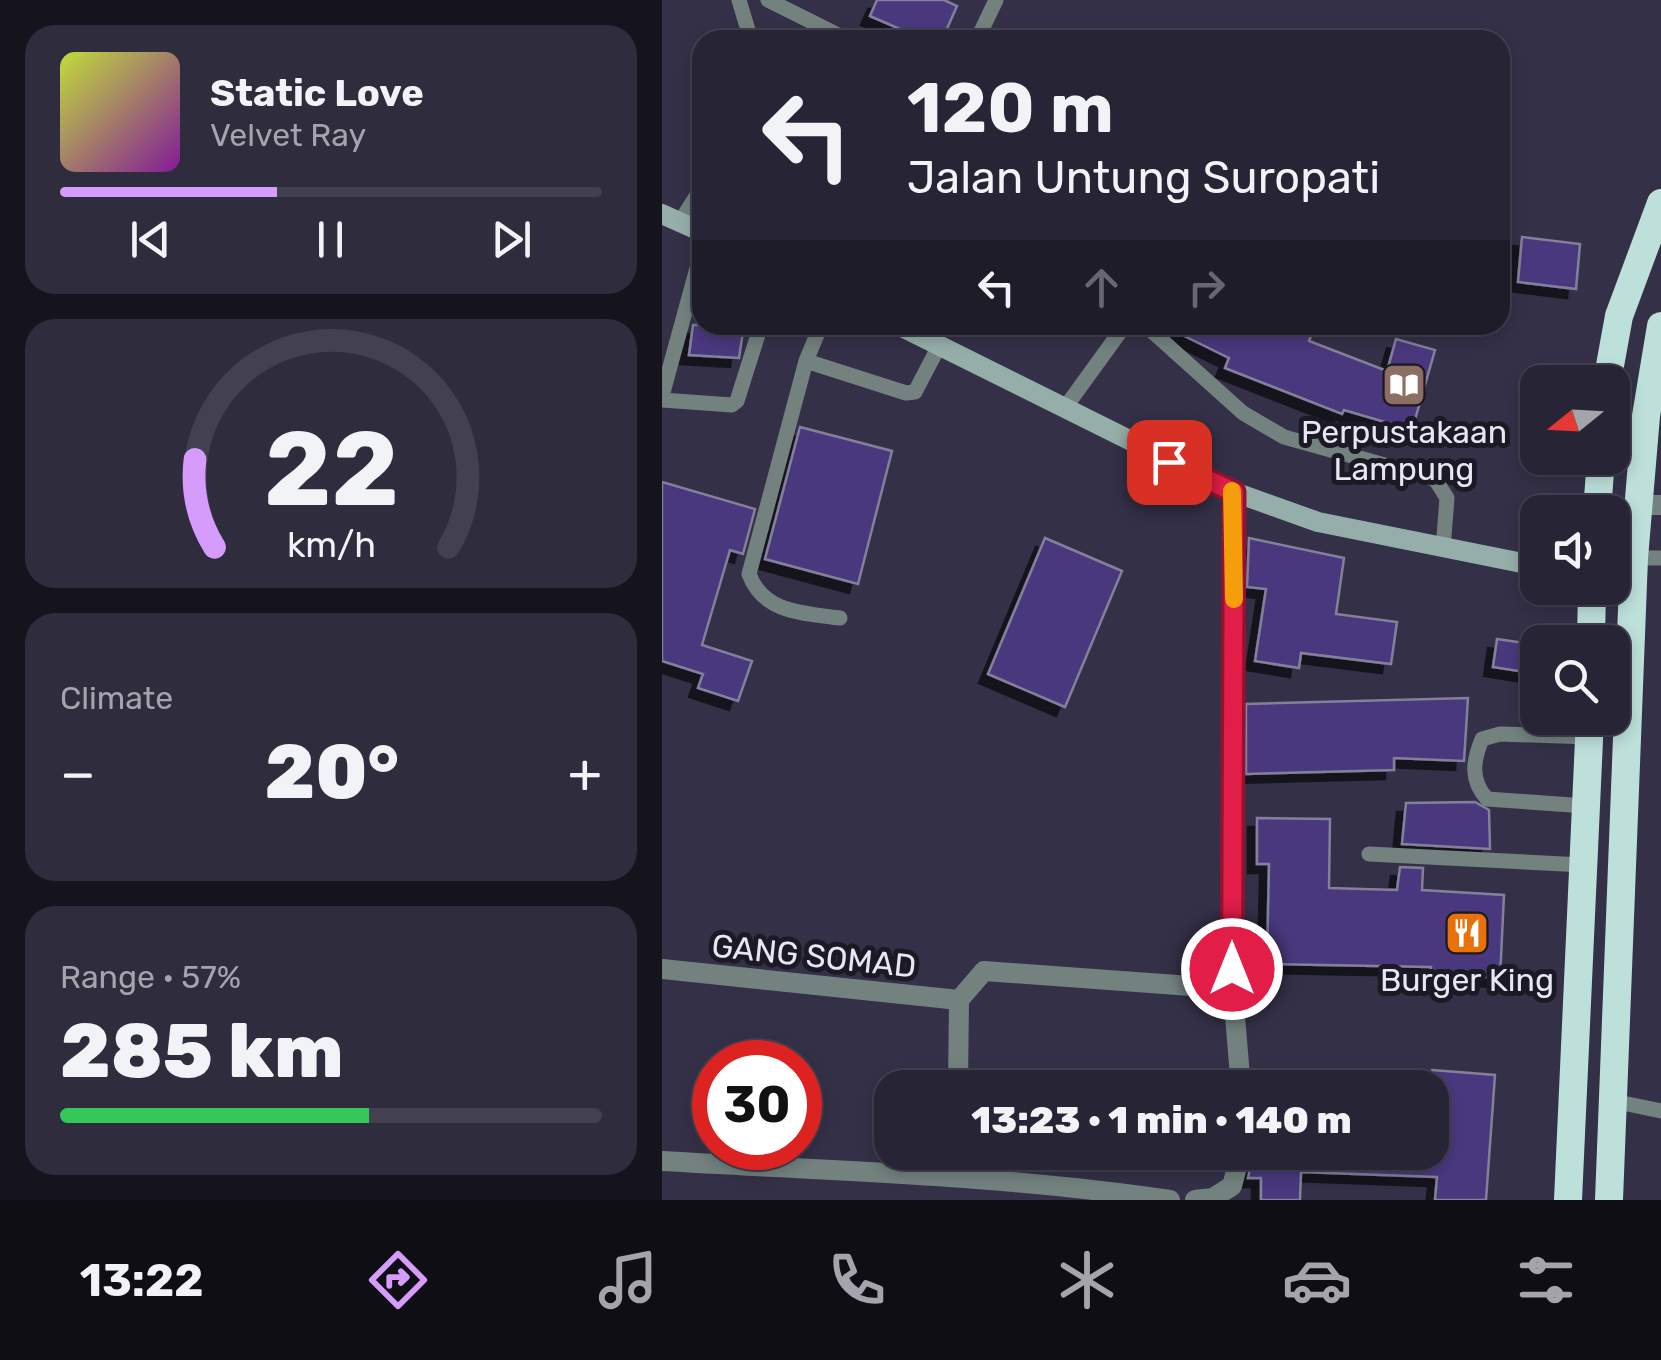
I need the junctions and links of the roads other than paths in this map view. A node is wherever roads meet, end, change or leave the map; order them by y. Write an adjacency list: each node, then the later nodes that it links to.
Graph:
1 (739, 0): 4 (lane)
2 (768, 0): 5 (lane)
3 (996, 0): 6 (lane)
4 (748, 30)
5 (828, 30)
6 (982, 30)
7 (692, 197): 9 (lane)
8 (1660, 203): 19 (highway)
9 (671, 218)
10 (692, 287): 20 (lane)
11 (1660, 326): 23 (highway)
12 (758, 335): 20 (lane)
13 (818, 335): 18 (lane)
14 (918, 335): 17 (main road)
15 (1117, 335): 21 (lane)
16 (1156, 335): 24 (lane)
17 (939, 346): 18 (lane); 21 (main road)
18 (806, 361): 27 (lane)
19 (1610, 365)
20 (662, 398)
21 (1067, 406): 22 (main road)
22 (1234, 492): 24 (main road); 35 (street)
23 (1650, 506): 25 (highway)
24 (1444, 549): 26 (main road)
25 (1648, 558): 29 (highway)
26 (1520, 563)
27 (840, 618)
28 (1589, 740): 29 (highway); 30 (highway); 30 (lane)
29 (1626, 765): 31 (highway)
30 (1586, 806): 32 (highway)
31 (1623, 848): 32 (highway); 38 (highway)
32 (1584, 853): 33 (lane); 37 (highway)
33 (1370, 854)
34 (662, 970): 36 (street, GANG SOMAD)
35 (1232, 989): 36 (street); 40 (street)
36 (959, 1000): 39 (street)
37 (1577, 1000): 38 (highway); 49 (highway)
38 (1617, 1001): 41 (highway)
39 (958, 1070)
40 (1239, 1070)
41 (1613, 1101): 42 (lane); 50 (highway)
42 (1660, 1112)
43 (662, 1161): 46 (street)
44 (958, 1170): 46 (street)
45 (1236, 1170): 48 (street)
46 (958, 1178): 47 (street)
47 (1170, 1200)
48 (1194, 1200)
49 (1568, 1200)
50 (1609, 1200)

